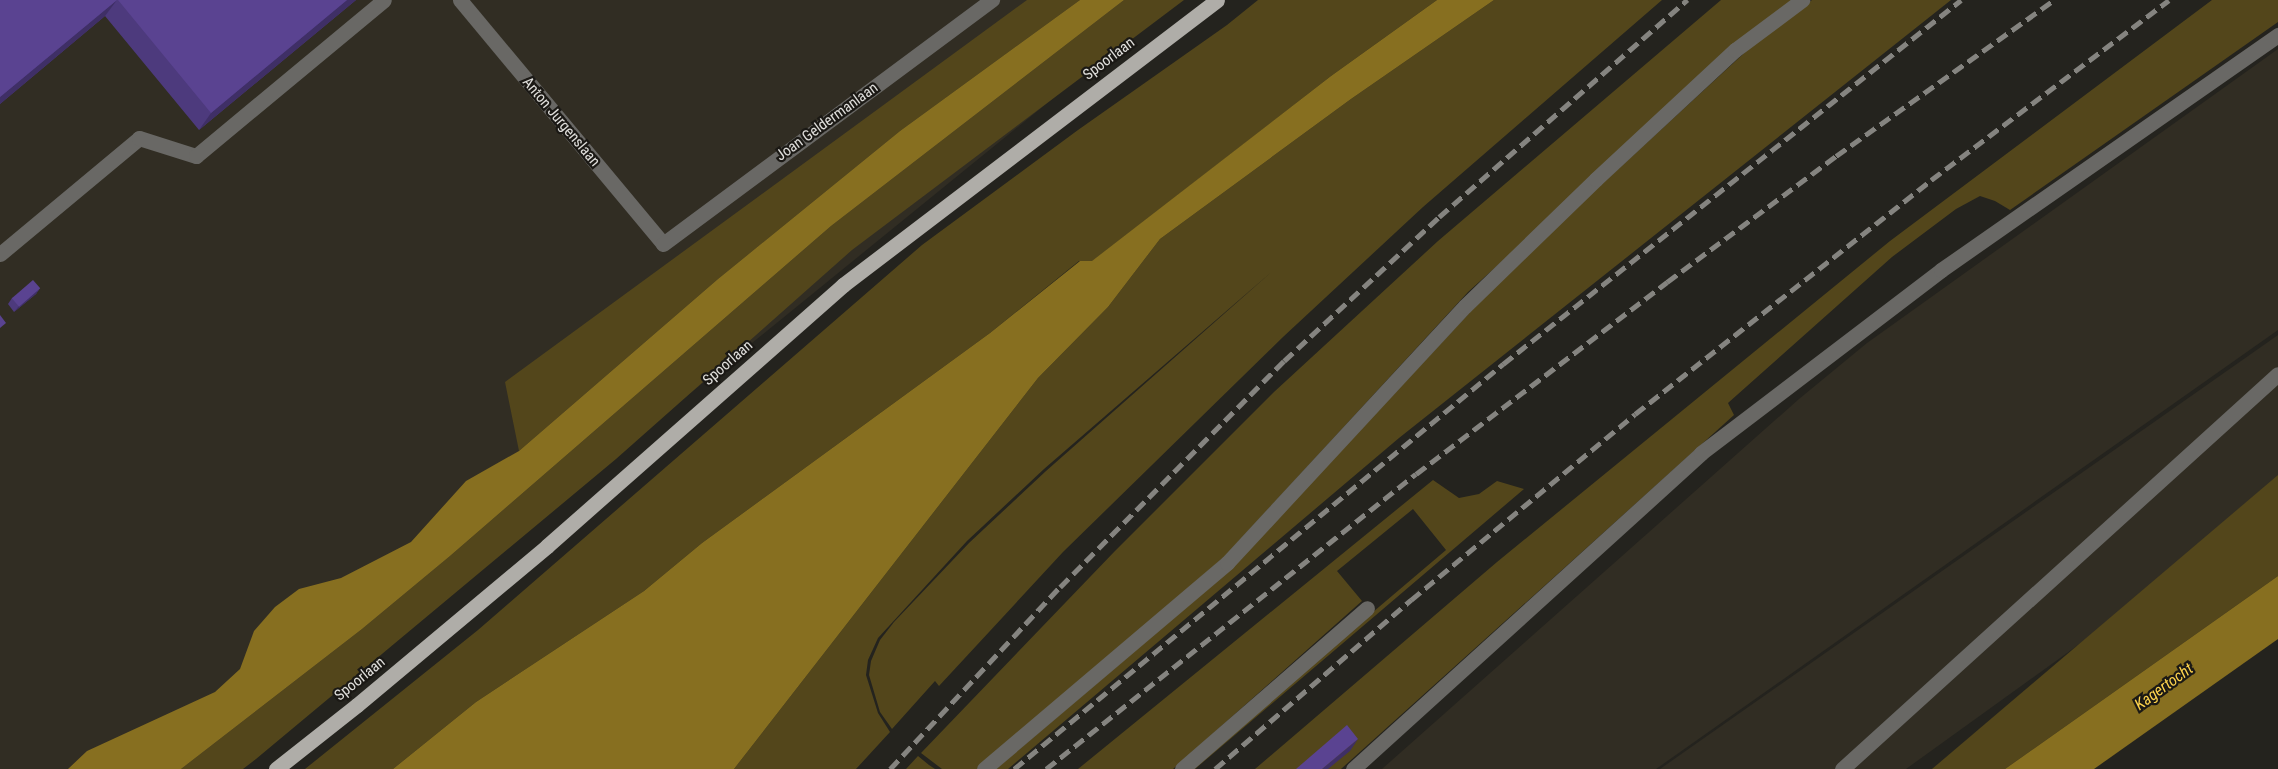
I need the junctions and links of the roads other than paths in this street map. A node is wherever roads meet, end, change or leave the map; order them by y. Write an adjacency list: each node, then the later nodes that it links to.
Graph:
1 (384, 0): 8 (street)
2 (460, 0): 7 (street, Anton Jurgenslaan)
3 (992, 0): 7 (street, Joan Geldermanlaan)
4 (1217, 0): 11 (main road, Spoorlaan)
5 (1802, 0): 12 (street)
6 (2278, 35): 14 (street)
7 (663, 244)
8 (0, 254)
9 (2278, 374): 15 (street)
10 (1367, 608): 13 (street)
11 (276, 769)
12 (984, 769)
13 (1182, 769)
14 (1353, 769)
15 (1842, 769)

